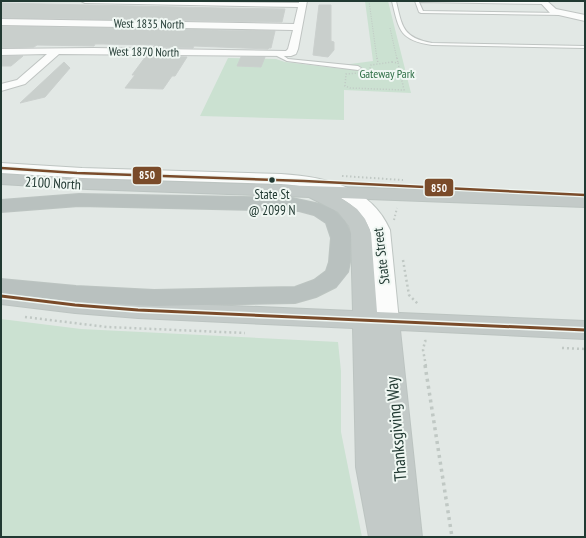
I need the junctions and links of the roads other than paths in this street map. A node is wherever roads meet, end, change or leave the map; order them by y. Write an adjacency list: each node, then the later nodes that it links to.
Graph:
1 (85, 1): 5 (street)
2 (394, 1): 10 (lane)
3 (418, 1): 4 (lane); 6 (lane)
4 (544, 2): 6 (street)
5 (302, 3): 9 (street)
6 (563, 14): 7 (street)
7 (585, 18)
8 (1, 22): 9 (street, West 1835 North)
9 (298, 27): 13 (street)
10 (585, 47)
11 (1, 52): 12 (street, West 1870 North)
12 (56, 52): 13 (street, West 1870 North); 15 (street)
13 (283, 55): 14 (lane)
14 (358, 68)
15 (4, 87)
16 (1, 168): 18 (main road)
17 (1, 179): 18 (highway, 2100 North)
18 (295, 188): 19 (highway, 2100 North); 20 (highway); 21 (highway); 26 (highway)
19 (344, 193): 22 (highway, 2100 North); 26 (main road, State Street)
20 (585, 195)
21 (79, 200): 23 (highway); 24 (highway)
22 (585, 201)
23 (1, 206)
24 (1, 286)
25 (1, 296): 26 (highway)
26 (376, 320): 27 (highway); 28 (highway); 29 (highway, Thanksgiving Way)
27 (585, 330)
28 (386, 537)
29 (405, 537)

